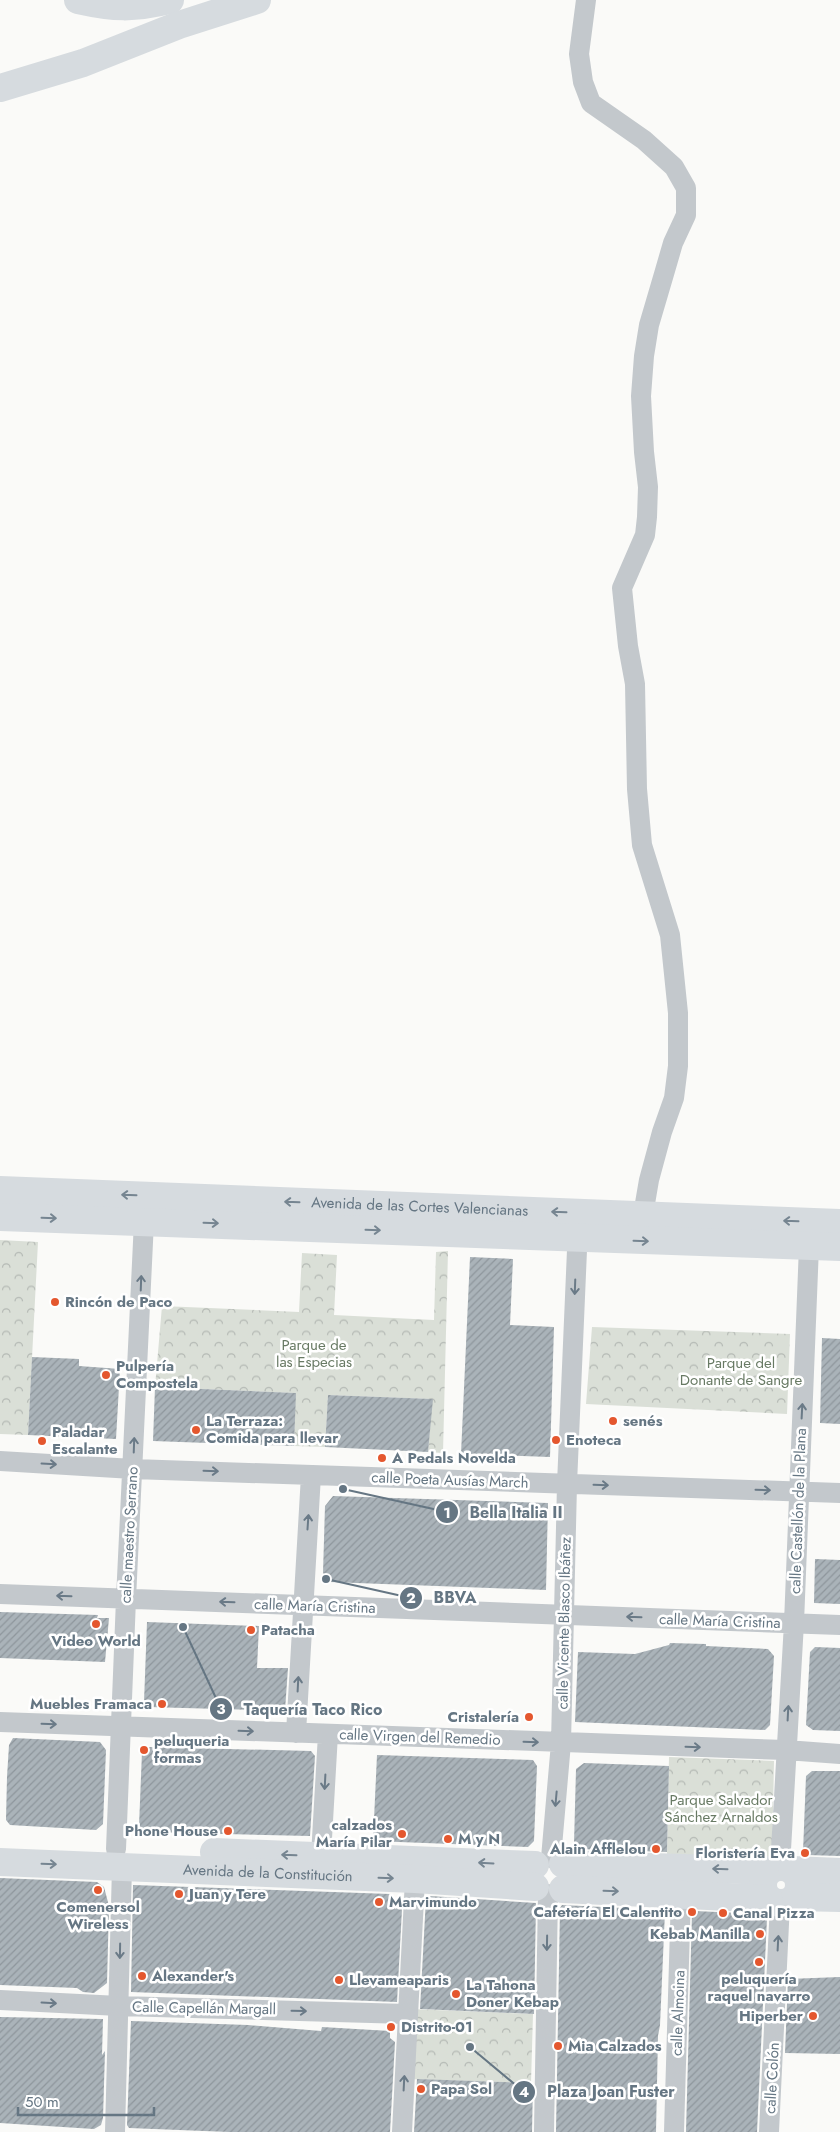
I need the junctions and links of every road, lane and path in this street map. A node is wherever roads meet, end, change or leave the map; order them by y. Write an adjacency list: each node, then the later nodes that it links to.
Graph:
1 (78, 0): 2 (street)
2 (170, 0)
3 (257, 0): 5 (street)
4 (586, 0): 9 (street)
5 (82, 63): 6 (street); 7 (street)
6 (0, 88)
7 (0, 108)
8 (0, 1190): 9 (street, Avenida de las Cortes Valencianas, one-way to 8)
9 (643, 1215): 12 (street, Avenida de las Cortes Valencianas, one-way to 9); 13 (street)
10 (0, 1216): 11 (street, Avenida de las Cortes Valencianas, one-way to 11)
11 (144, 1221): 13 (street, Avenida de las Cortes Valencianas, one-way to 13); 17 (street, calle maestro Serrano, one-way to 11)
12 (840, 1223)
13 (578, 1238): 14 (street, Avenida de las Cortes Valencianas, one-way to 14); 19 (street, calle Vicente Blasco Ibáñez, one-way to 19)
14 (810, 1246): 15 (street, Avenida de las Cortes Valencianas); 20 (street, calle Castellón de la Plana, one-way to 14)
15 (840, 1247)
16 (0, 1461): 17 (street, calle Poeta Ausías March, one-way to 17)
17 (133, 1469): 18 (street, calle Poeta Ausías March, one-way to 18); 23 (street, calle maestro Serrano)
18 (312, 1475): 19 (street, calle Poeta Ausías March); 24 (street, one-way to 18)
19 (567, 1484): 20 (street, calle Poeta Ausías March, one-way to 20); 25 (street, calle Vicente Blasco Ibáñez)
20 (798, 1492): 21 (street, calle Poeta Ausías March); 26 (street, calle Castellón de la Plana)
21 (840, 1493)
22 (0, 1594): 23 (street, calle María Cristina, one-way to 22)
23 (126, 1599): 24 (street, calle María Cristina, one-way to 23); 29 (street, calle maestro Serrano)
24 (303, 1605): 25 (street, calle María Cristina); 30 (street, one-way to 24)
25 (564, 1615): 26 (street, calle María Cristina, one-way to 25); 32 (street, calle Vicente Blasco Ibáñez)
26 (794, 1623): 27 (street, calle María Cristina); 33 (street, calle Castellón de la Plana, one-way to 26)
27 (840, 1625)
28 (0, 1722): 29 (street, calle Virgen del Remedio, one-way to 29)
29 (122, 1726): 30 (street, calle Virgen del Remedio, one-way to 30); 37 (street, calle maestro Serrano)
30 (296, 1733): 31 (street, calle Virgen del Remedio)
31 (328, 1734): 32 (street, calle Virgen del Remedio, one-way to 32); 36 (street, one-way to 36)
32 (561, 1743): 33 (street, calle Virgen del Remedio, one-way to 33); 41 (street, calle Vicente Blasco Ibáñez, one-way to 41)
33 (786, 1750): 34 (street, calle Virgen del Remedio); 39 (street, calle Castellón de la Plana)
34 (840, 1754)
35 (0, 1844): 37 (street, Avenida de la Constitución)
36 (321, 1856): 37 (street, Avenida de la Constitución, one-way to 37); 41 (street, Avenida de la Constitución, one-way to 36)
37 (119, 1858): 38 (street, Avenida de la Constitución, one-way to 37); 42 (street, Avenida de la Constitución, one-way to 42); 47 (street, calle maestro Serrano, one-way to 47)
38 (0, 1862)
39 (780, 1869): 40 (street, Avenida de la Constitución); 41 (street, Avenida de la Constitución, one-way to 41); 45 (street)
40 (840, 1872)
41 (549, 1876): 42 (street, Avenida de la Constitución); 43 (street, Avenida de la Constitución, one-way to 43); 51 (street, calle Vicente Blasco Ibáñez, one-way to 51)
42 (415, 1879): 48 (street)
43 (681, 1894): 45 (street, Avenida de la Constitución); 52 (street, calle Almoina)
44 (840, 1898): 45 (street, Avenida de la Constitución)
45 (781, 1900): 53 (street, calle Colón, one-way to 45)
46 (0, 2000): 47 (street, Calle Capellán Margall, one-way to 47)
47 (119, 2006): 48 (street, Calle Capellán Margall, one-way to 48); 49 (street, calle maestro Serrano)
48 (407, 2014): 50 (street, one-way to 48)
49 (115, 2132)
50 (402, 2132)
51 (544, 2132)
52 (674, 2132)
53 (770, 2132)

